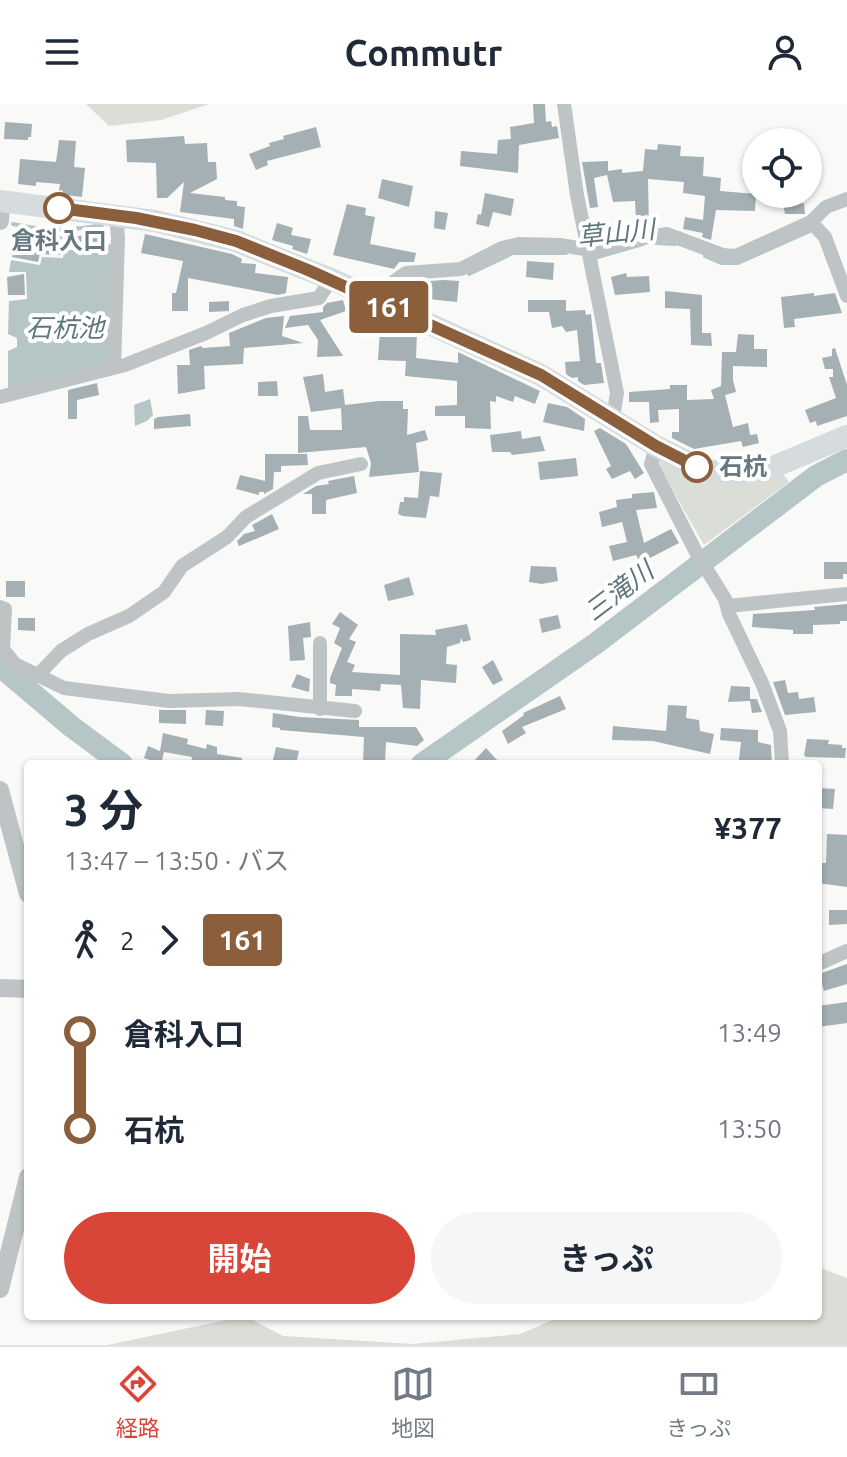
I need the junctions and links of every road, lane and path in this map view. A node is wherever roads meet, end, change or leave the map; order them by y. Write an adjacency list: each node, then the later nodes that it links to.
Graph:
1 (564, 104): 6 (street)
2 (847, 199): 5 (street)
3 (0, 207): 4 (main road)
4 (116, 222): 7 (main road); 10 (street)
5 (811, 222): 6 (street); 8 (street)
6 (590, 256): 9 (street); 12 (street)
7 (331, 279): 9 (main road); 10 (street)
8 (847, 296)
9 (373, 299): 12 (main road)
10 (114, 367): 11 (street)
11 (0, 397)
12 (613, 418): 14 (main road)
13 (847, 436): 14 (main road)
14 (656, 446): 17 (street)
15 (361, 464): 20 (street)
16 (847, 594): 17 (street)
17 (728, 606): 23 (street)
18 (0, 607): 20 (street)
19 (320, 643): 21 (street)
20 (37, 676): 21 (street)
21 (320, 709): 22 (street)
22 (355, 711)
23 (782, 760)
24 (1, 796): 25 (street)
25 (24, 879)
26 (847, 951): 27 (street)
27 (822, 962)
28 (0, 988): 29 (street)
29 (24, 989)
30 (24, 1215): 31 (street)
31 (0, 1289)

